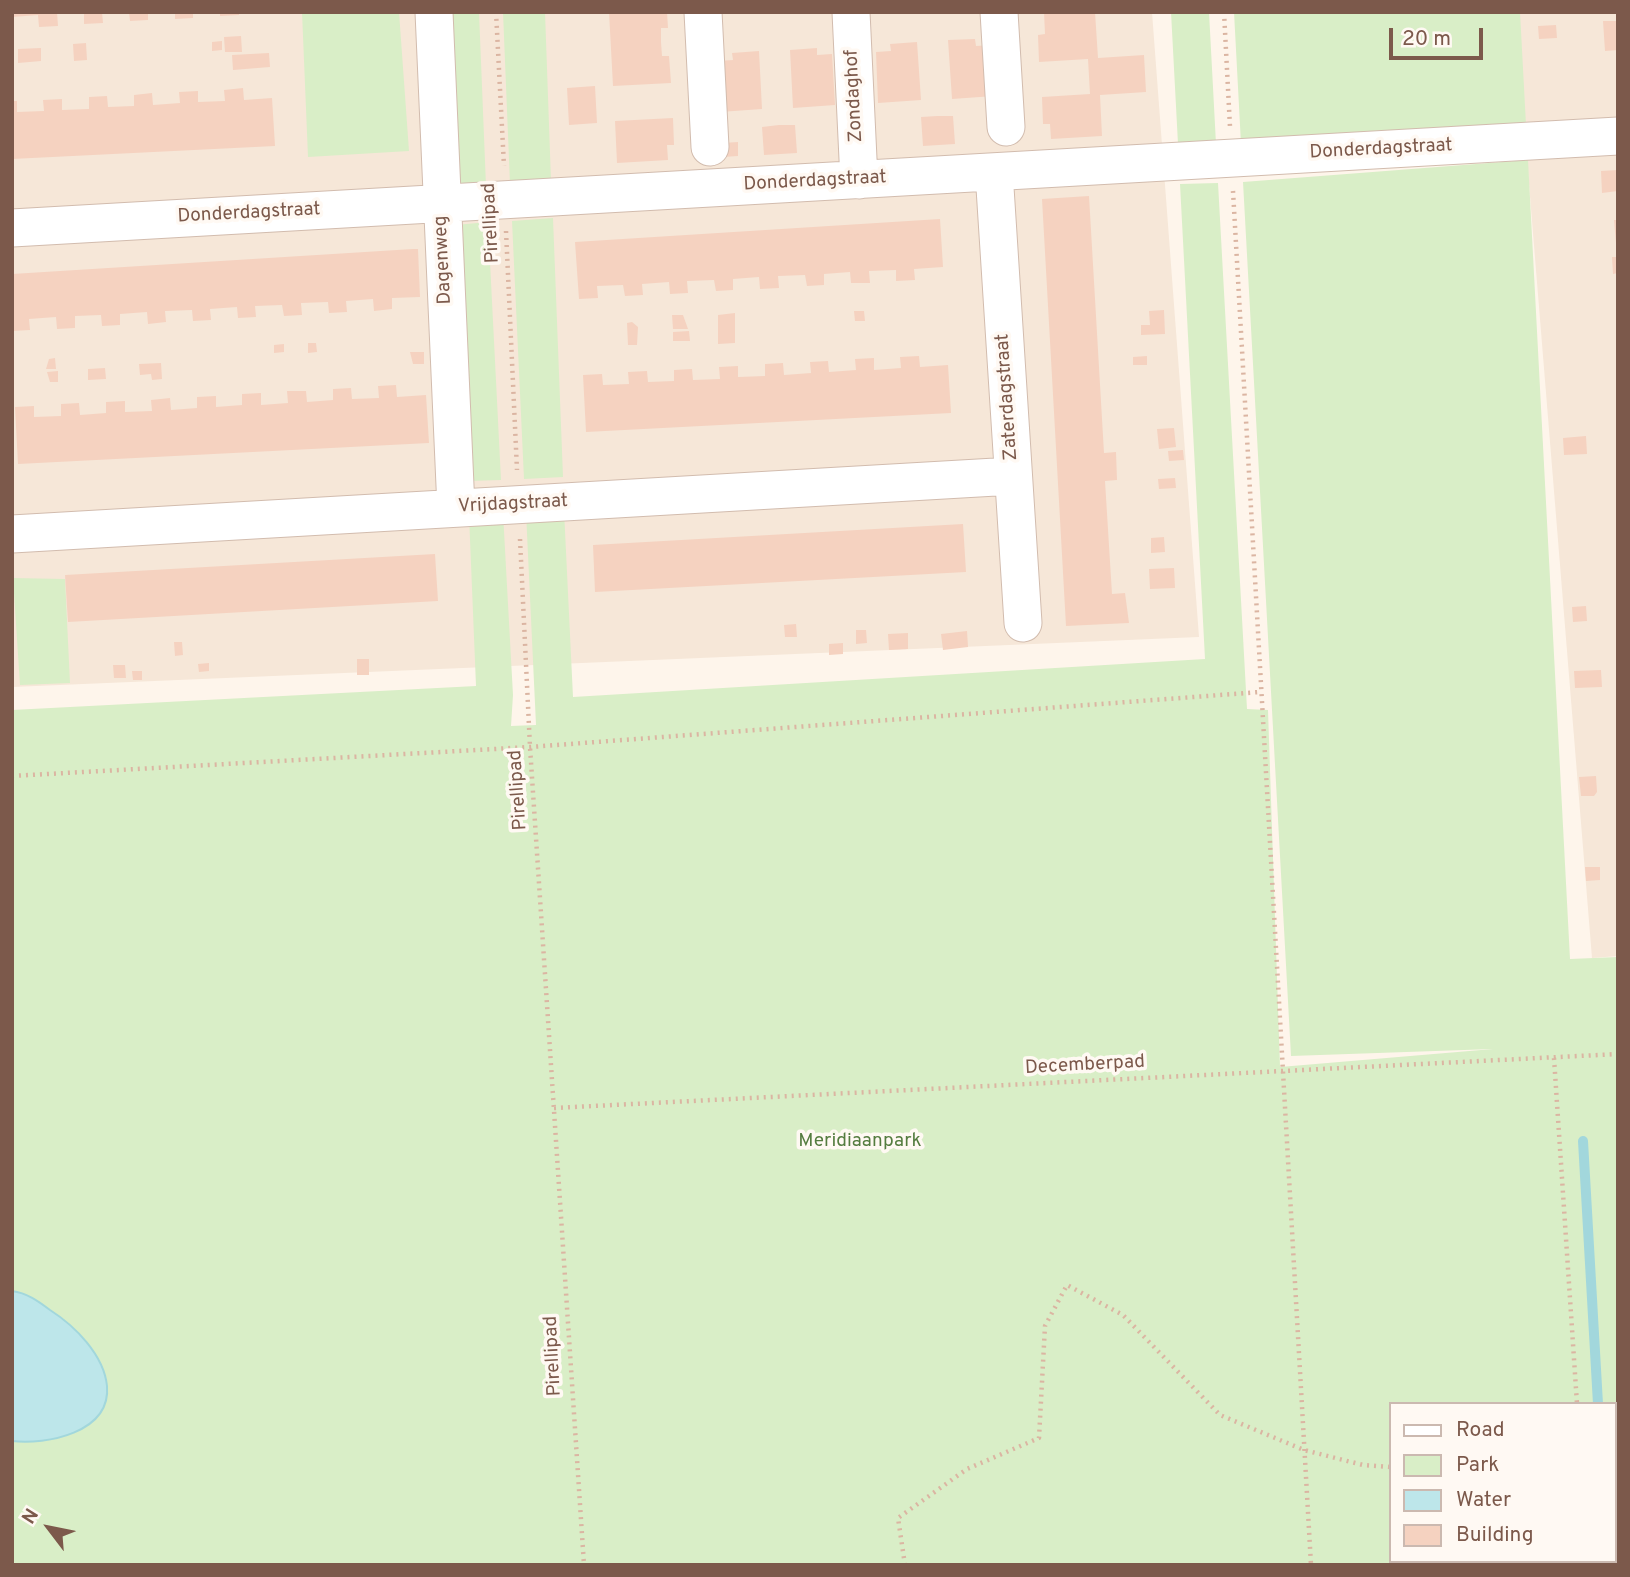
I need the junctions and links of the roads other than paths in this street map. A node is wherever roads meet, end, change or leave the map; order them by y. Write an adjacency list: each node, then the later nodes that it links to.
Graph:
1 (434, 12): 10 (street, Dagenweg)
2 (702, 12): 7 (street)
3 (851, 12): 9 (street, Zondaghof)
4 (999, 12): 5 (street)
5 (1006, 127)
6 (1618, 136): 8 (street, Donderdagstraat)
7 (710, 147)
8 (993, 172): 9 (street, Donderdagstraat); 12 (street, Zaterdagstraat)
9 (859, 180): 10 (street, Donderdagstraat)
10 (441, 203): 11 (street, Donderdagstraat); 13 (street, Dagenweg)
11 (12, 228)
12 (1013, 476): 13 (street, Vrijdagstraat); 15 (street, Zaterdagstraat)
13 (456, 508): 14 (street, Vrijdagstraat)
14 (12, 534)
15 (1023, 623)

